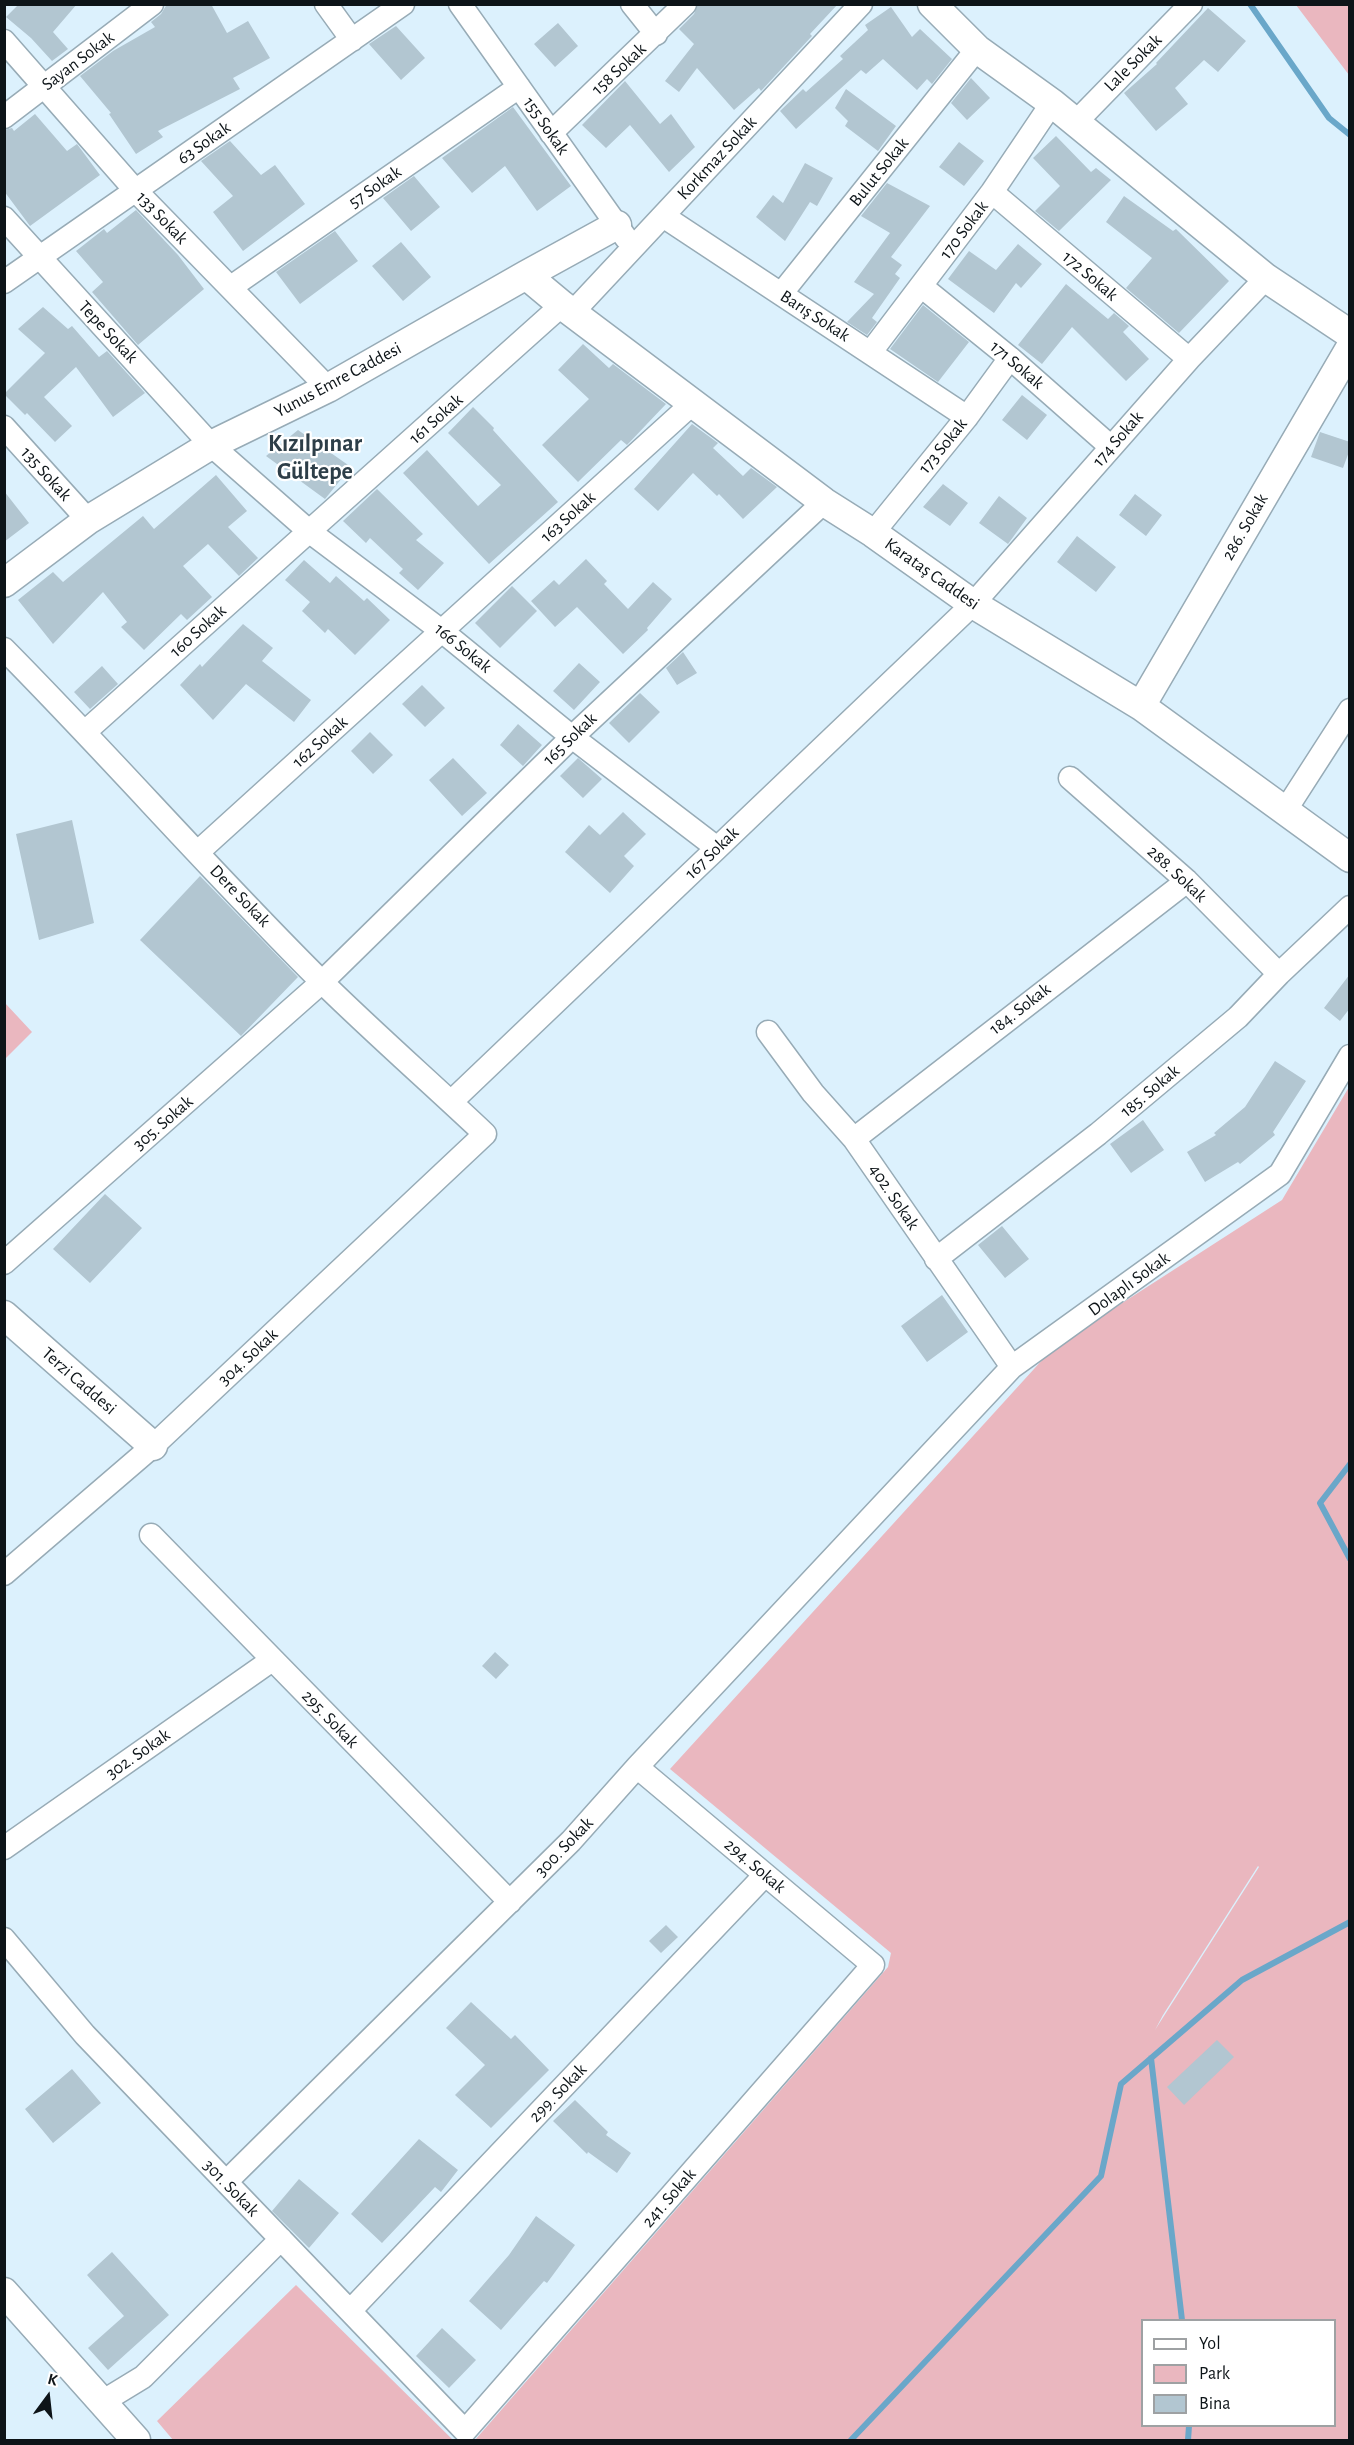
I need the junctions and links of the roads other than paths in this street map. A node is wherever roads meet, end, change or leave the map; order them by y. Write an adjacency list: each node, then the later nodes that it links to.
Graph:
1 (152, 4): 14 (street, Sayan Sokak)
2 (326, 4): 11 (street)
3 (403, 4): 11 (street, 63 Sokak)
4 (460, 4): 15 (street, 155 Sokak)
5 (632, 4): 10 (street)
6 (685, 4): 10 (street, 158 Sokak)
7 (861, 4): 22 (street, Korkmaz Sokak)
8 (932, 4): 13 (street)
9 (1191, 4): 18 (street, Lale Sokak)
10 (656, 34): 19 (street, 158 Sokak)
11 (352, 40): 20 (street, 63 Sokak)
12 (4, 41): 14 (street, 133 Sokak)
13 (977, 49): 16 (street); 31 (street, Bulut Sokak)
14 (45, 87): 17 (street, Sayan Sokak); 20 (street, 133 Sokak)
15 (519, 87): 19 (street, 155 Sokak); 30 (street, 57 Sokak)
16 (1052, 103): 18 (street); 21 (street, 170 Sokak)
17 (4, 117)
18 (1076, 122): 27 (street)
19 (551, 133): 24 (street, 155 Sokak)
20 (135, 190): 25 (street, 63 Sokak); 30 (street, 133 Sokak)
21 (992, 192): 29 (street, 170 Sokak); 37 (street, 172 Sokak)
22 (663, 216): 24 (street, Korkmaz Sokak); 31 (street, Barış Sokak)
23 (4, 218): 25 (street, Tepe Sokak)
24 (625, 236): 26 (street, Yunus Emre Caddesi); 32 (street, Korkmaz Sokak)
25 (39, 257): 28 (street, 63 Sokak); 42 (street, Tepe Sokak)
26 (526, 275): 32 (street, Karataş Caddesi); 38 (street, Yunus Emre Caddesi)
27 (1266, 278): 33 (street); 37 (street, 174 Sokak)
28 (4, 282)
29 (921, 286): 35 (street, 170 Sokak); 36 (street, 171 Sokak)
30 (231, 287): 38 (street, 133 Sokak)
31 (781, 294): 35 (street, Barış Sokak)
32 (567, 309): 39 (street, Karataş Caddesi); 46 (street, 161 Sokak)
33 (1350, 334)
34 (1350, 348): 52 (street, 286. Sokak)
35 (870, 353): 40 (street, Barış Sokak)
36 (1010, 358): 40 (street, 173 Sokak); 43 (street, 171 Sokak)
37 (1189, 359): 43 (street, 174 Sokak)
38 (328, 388): 42 (street, Yunus Emre Caddesi)
39 (693, 403): 44 (street, Karataş Caddesi); 50 (street, 163 Sokak)
40 (967, 417): 47 (street, 173 Sokak)
41 (4, 428): 45 (street, 135 Sokak)
42 (211, 445): 45 (street, Yunus Emre Caddesi); 46 (street, 166 Sokak)
43 (1111, 447): 49 (street, 174 Sokak)
44 (824, 502): 47 (street, Karataş Caddesi); 55 (street, 165 Sokak)
45 (88, 520): 48 (street, Yunus Emre Caddesi)
46 (310, 532): 50 (street, 166 Sokak); 54 (street, 160 Sokak)
47 (873, 532): 49 (street, Karataş Caddesi)
48 (4, 583)
49 (973, 604): 52 (street, Karataş Caddesi); 58 (street, 167 Sokak)
50 (443, 632): 55 (street, 166 Sokak); 59 (street, 162 Sokak)
51 (4, 649): 54 (street, Dere Sokak)
52 (1141, 706): 57 (street, Karataş Caddesi)
53 (1350, 710): 57 (street)
54 (86, 731): 59 (street, Dere Sokak)
55 (572, 737): 58 (street, 166 Sokak); 64 (street, 165 Sokak)
56 (1070, 778): 61 (street, 288. Sokak)
57 (1285, 811): 60 (street, Karataş Caddesi)
58 (717, 849): 67 (street, 167 Sokak)
59 (198, 852): 64 (street, Dere Sokak)
60 (1350, 858)
61 (1187, 881): 63 (street, 288. Sokak); 69 (street, 184. Sokak)
62 (1350, 907): 63 (street, 185. Sokak)
63 (1279, 974): 70 (street, 185. Sokak)
64 (322, 982): 67 (street, Dere Sokak); 71 (street, 305. Sokak)
65 (768, 1032): 69 (street, 402. Sokak)
66 (1350, 1056): 73 (street, Dolaplı Sokak)
67 (451, 1102): 68 (street, Dere Sokak)
68 (485, 1134): 74 (street, 304. Sokak)
69 (854, 1139): 70 (street, 402. Sokak)
70 (936, 1259): 73 (street, 402. Sokak)
71 (4, 1263)
72 (4, 1316): 74 (street, Terzi Caddesi)
73 (1012, 1367): 75 (street, Dolaplı Sokak)
74 (153, 1446): 77 (street, 304. Sokak)
75 (888, 1498): 79 (street, 300. Sokak)
76 (151, 1536): 78 (street, 295. Sokak)
77 (4, 1574)
78 (272, 1660): 80 (street, 302. Sokak); 82 (street, 295. Sokak)
79 (637, 1767): 81 (street, 294. Sokak); 82 (street, 300. Sokak)
80 (4, 1848)
81 (765, 1875): 84 (street, 294. Sokak); 88 (street, 299. Sokak)
82 (510, 1902): 85 (street, 300. Sokak)
83 (4, 1939): 85 (street, 301. Sokak)
84 (873, 1965): 90 (street, 241. Sokak)
85 (226, 2182): 86 (street, 301. Sokak)
86 (281, 2239): 88 (street, 301. Sokak); 89 (street)
87 (4, 2292): 89 (street)
88 (350, 2311): 90 (street, 301. Sokak)
89 (102, 2402): 91 (street)
90 (465, 2431)
91 (136, 2440)

